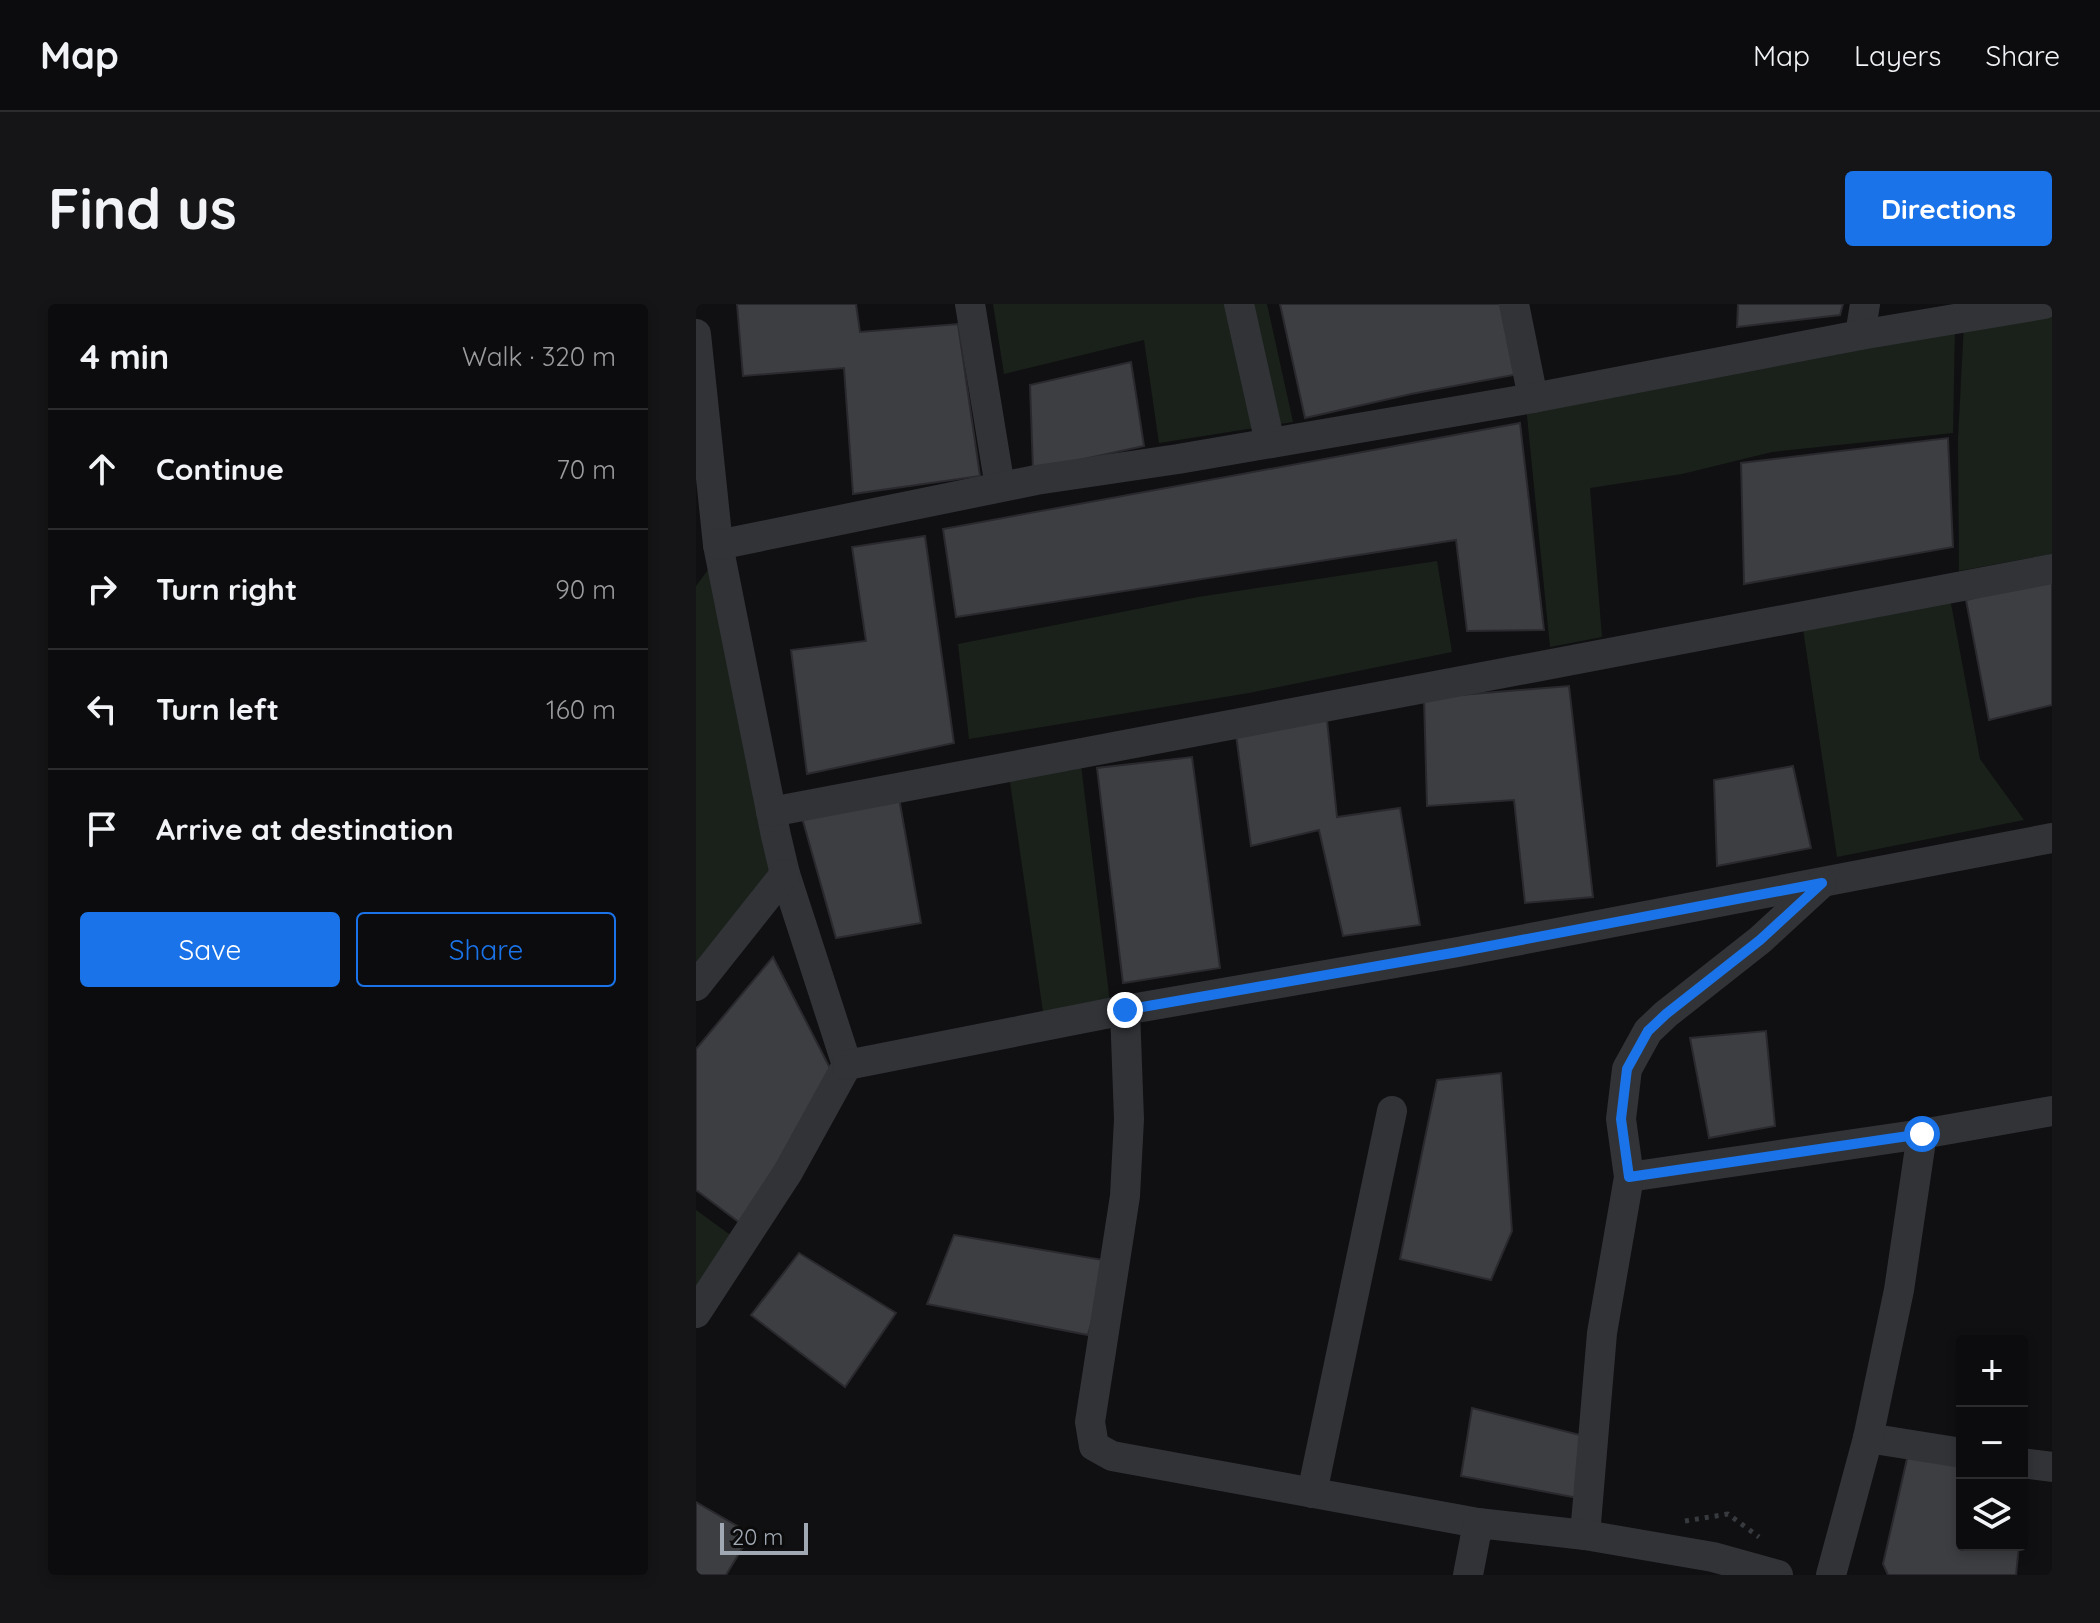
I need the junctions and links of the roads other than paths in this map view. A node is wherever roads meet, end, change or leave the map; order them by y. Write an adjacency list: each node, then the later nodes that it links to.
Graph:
1 (970, 304): 11 (street)
2 (1239, 304): 9 (street)
3 (1514, 304): 8 (street)
4 (1865, 304): 7 (street)
5 (2044, 304): 7 (street)
6 (696, 334): 10 (street)
7 (1860, 335): 8 (street)
8 (1533, 398): 9 (street)
9 (1270, 443): 11 (street)
10 (703, 487): 12 (street)
11 (1000, 487): 12 (street)
12 (718, 545): 14 (street)
13 (2052, 569): 14 (street)
14 (771, 812): 16 (street)
15 (2052, 838): 17 (street)
16 (785, 874): 18 (street); 20 (street)
17 (1822, 883): 19 (street); 24 (street)
18 (696, 986)
19 (1125, 1010): 20 (street); 30 (street)
20 (847, 1065): 25 (street)
21 (1392, 1111): 30 (street)
22 (2052, 1111): 23 (street)
23 (1922, 1134): 24 (street); 26 (street)
24 (1629, 1177): 32 (street)
25 (696, 1313)
26 (1868, 1438): 27 (street); 35 (street)
27 (1956, 1452)
28 (2028, 1464): 29 (street)
29 (2052, 1467)
30 (1312, 1493): 31 (street)
31 (1478, 1523): 32 (street); 33 (street)
32 (1585, 1535): 34 (street)
33 (1468, 1575)
34 (1778, 1575)
35 (1831, 1575)

